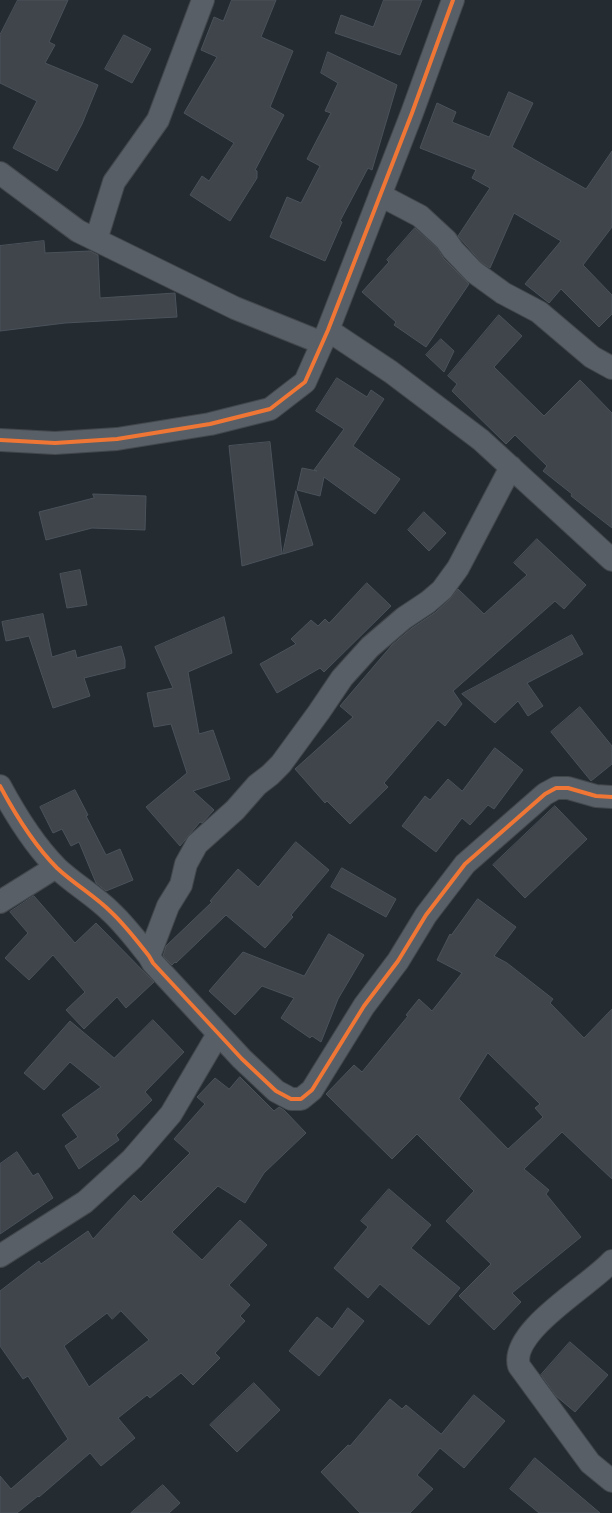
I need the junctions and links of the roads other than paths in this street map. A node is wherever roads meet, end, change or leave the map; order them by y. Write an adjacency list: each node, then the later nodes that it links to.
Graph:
1 (203, 0): 5 (street)
2 (453, 0): 4 (street)
3 (0, 173): 5 (street)
4 (380, 195): 6 (street); 7 (street)
5 (96, 240): 6 (street)
6 (325, 336): 8 (street); 9 (street)
7 (612, 368)
8 (0, 440)
9 (511, 467): 10 (street); 16 (street)
10 (612, 560)
11 (0, 786): 13 (street)
12 (612, 797): 17 (street)
13 (5, 807): 14 (street)
14 (56, 867): 15 (street); 16 (street)
15 (0, 902)
16 (149, 956): 17 (street)
17 (218, 1034): 18 (street)
18 (0, 1256)
19 (612, 1261): 20 (street)
20 (612, 1481)

